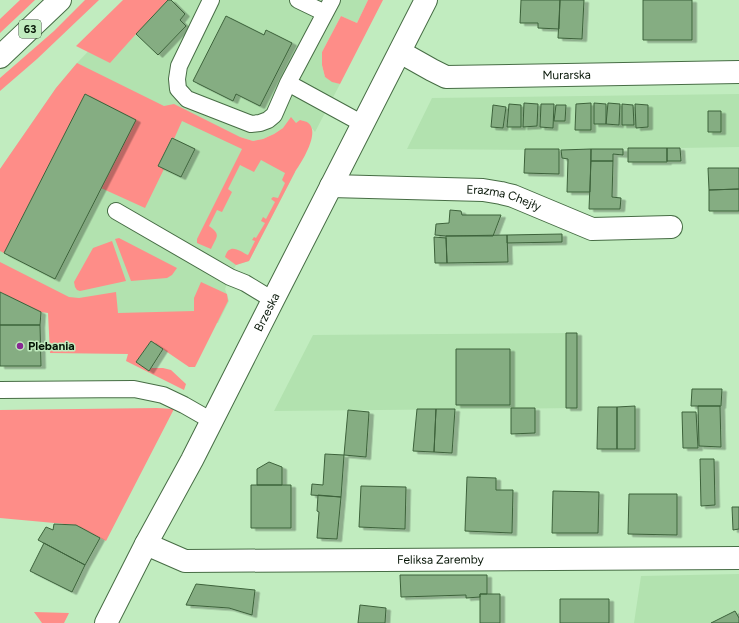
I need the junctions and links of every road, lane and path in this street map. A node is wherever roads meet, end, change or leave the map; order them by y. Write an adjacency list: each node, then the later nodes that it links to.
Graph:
1 (60, 0): 7 (street, 63)
2 (211, 0): 9 (lane)
3 (298, 0): 5 (lane)
4 (426, 0): 6 (street, Brzeska)
5 (328, 7): 9 (lane)
6 (400, 52): 8 (street, Murarska); 10 (street, Brzeska)
7 (0, 57)
8 (739, 72)
9 (288, 83): 10 (lane)
10 (363, 124): 11 (street, Brzeska)
11 (331, 186): 13 (street, Erazma Chejły); 14 (street, Brzeska)
12 (116, 211): 14 (lane)
13 (671, 227)
14 (272, 300): 16 (street, Brzeska)
15 (0, 390): 16 (lane)
16 (212, 421): 17 (street, Brzeska)
17 (146, 544): 18 (street, Feliksa Zaremby); 19 (street, Brzeska)
18 (739, 558)
19 (106, 623)

